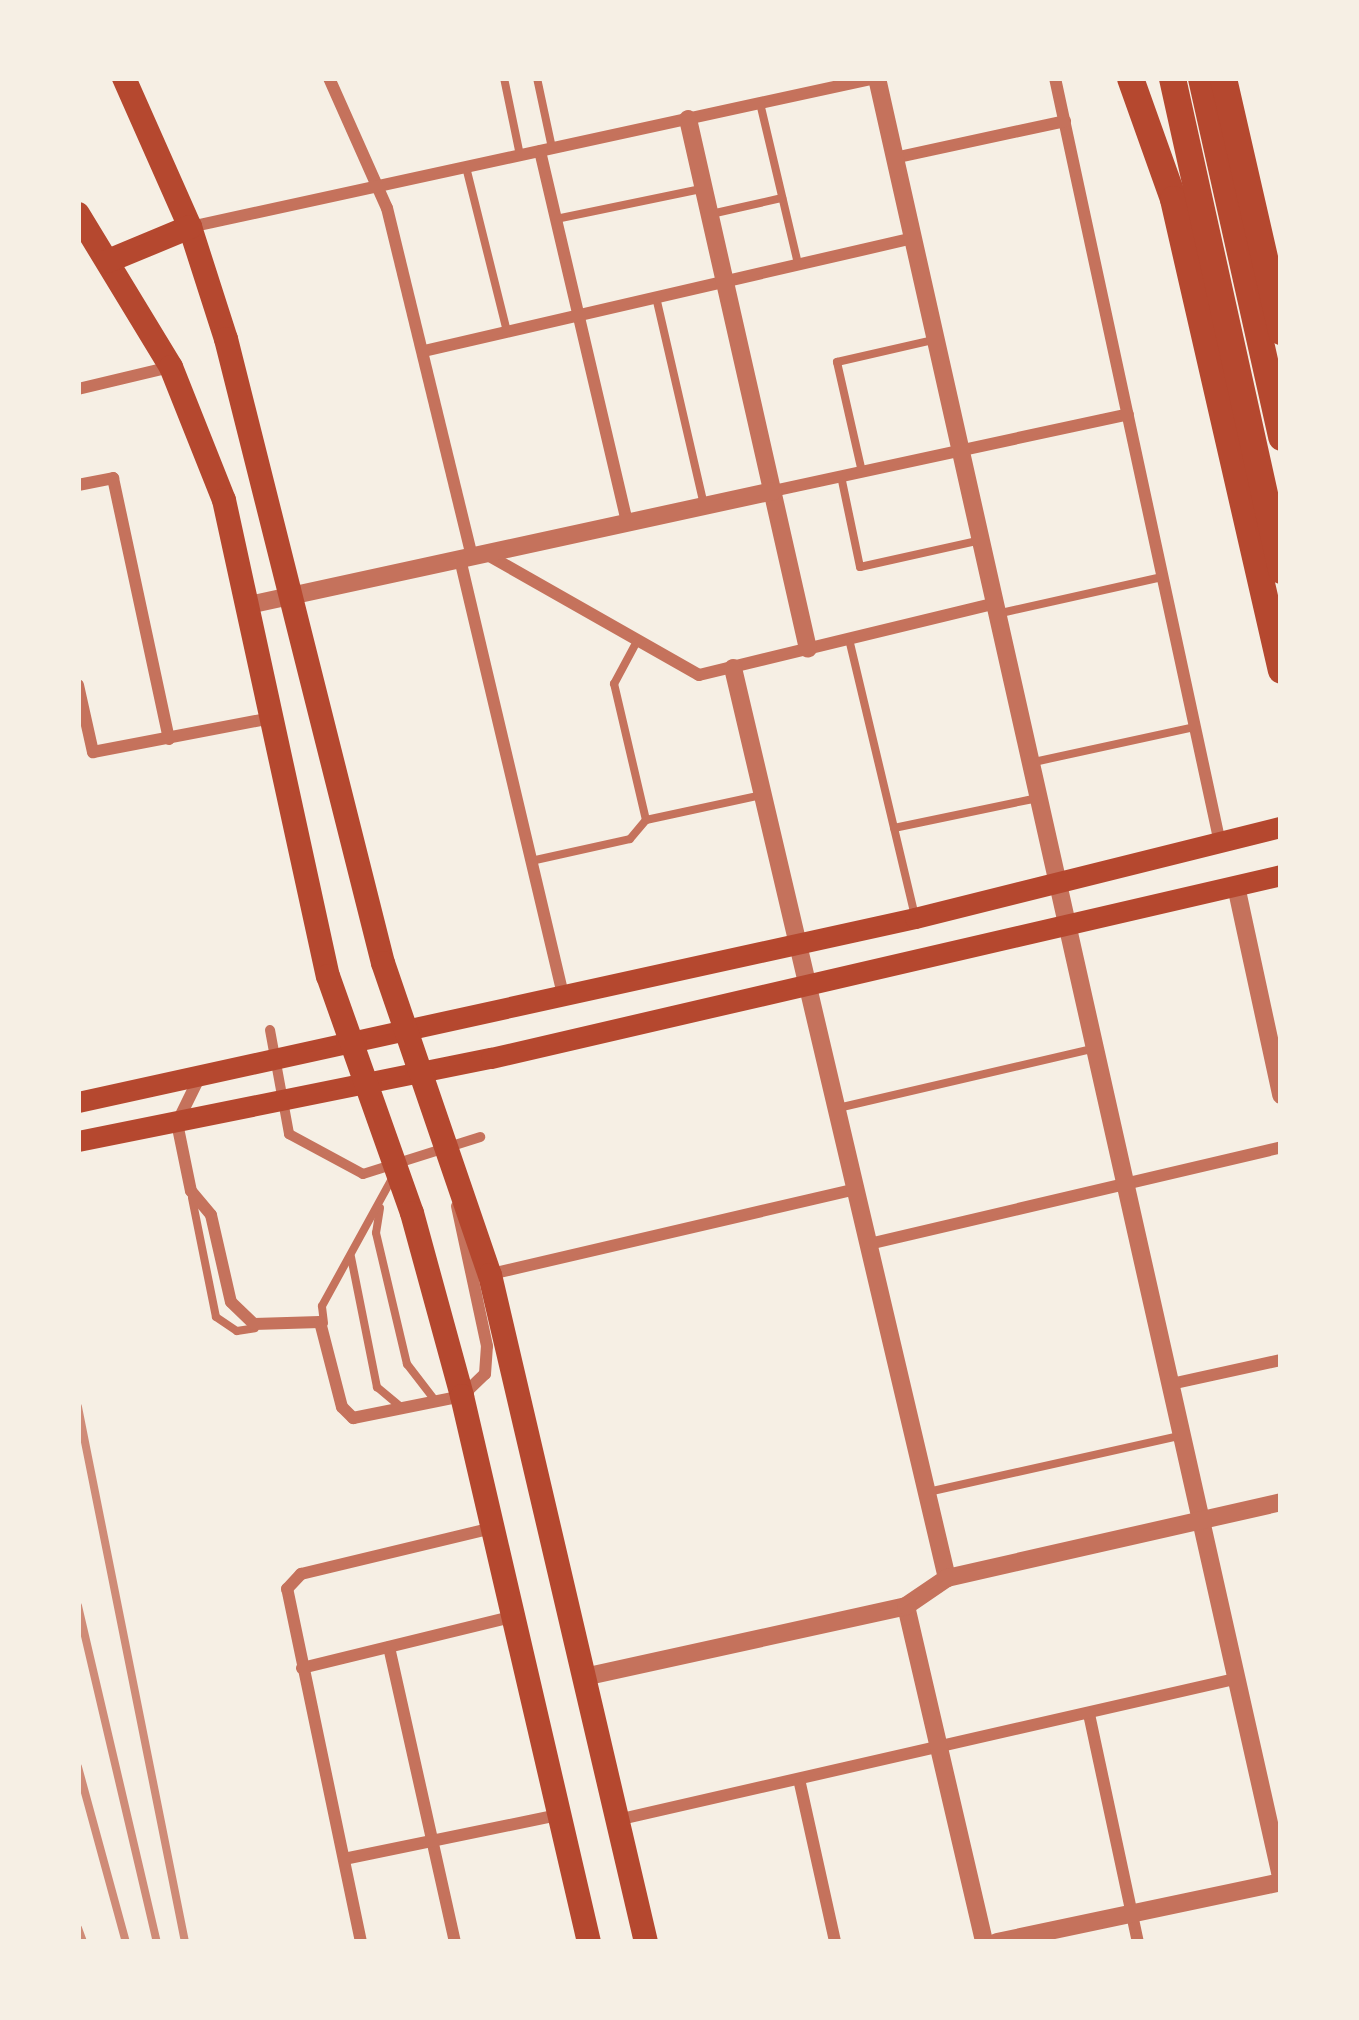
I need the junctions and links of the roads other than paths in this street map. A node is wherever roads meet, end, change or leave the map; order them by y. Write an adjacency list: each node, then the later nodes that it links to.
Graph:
1 (124, 78): 24 (highway)
2 (329, 78): 18 (street)
3 (504, 78): 15 (lane)
4 (537, 78): 14 (lane)
5 (876, 78): 11 (street); 16 (street)
6 (1055, 78): 13 (street)
7 (1130, 78): 48 (highway)
8 (1172, 78): 48 (highway)
9 (1201, 78): 38 (highway)
10 (1223, 78): 31 (highway)
11 (760, 103): 12 (street); 20 (lane)
12 (688, 118): 14 (street); 19 (street)
13 (1064, 121): 16 (street); 37 (street)
14 (546, 149): 15 (street); 23 (street)
15 (520, 155): 17 (street)
16 (894, 158): 25 (street)
17 (466, 166): 18 (street); 32 (lane)
18 (379, 188): 24 (street); 34 (street)
19 (704, 189): 22 (street); 23 (lane)
20 (782, 198): 22 (lane); 27 (lane)
21 (78, 214): 26 (highway)
22 (709, 214): 28 (street)
23 (556, 219): 30 (street)
24 (190, 227): 26 (highway); 50 (highway)
25 (911, 239): 27 (street); 33 (street)
26 (108, 261): 35 (highway)
27 (798, 265): 28 (street)
28 (725, 282): 29 (street); 43 (street)
29 (656, 297): 30 (street); 44 (lane)
30 (578, 315): 32 (street); 45 (street)
31 (1281, 331)
32 (507, 332): 34 (street)
33 (933, 340): 39 (street); 40 (lane)
34 (424, 351): 47 (street)
35 (171, 368): 36 (street); 51 (highway)
36 (78, 389)
37 (1128, 414): 39 (street); 49 (street)
38 (1281, 437)
39 (956, 451): 40 (street); 46 (street)
40 (862, 472): 41 (street)
41 (841, 476): 43 (street); 46 (lane)
42 (78, 485): 61 (street)
43 (772, 491): 44 (street); 55 (street)
44 (704, 506): 45 (street)
45 (627, 523): 47 (street)
46 (976, 542): 52 (street)
47 (472, 556): 50 (street); 54 (street); 69 (street)
48 (1268, 564): 57 (highway)
49 (1163, 576): 52 (lane); 60 (street)
50 (293, 595): 51 (street); 79 (highway)
51 (249, 605): 59 (highway)
52 (991, 610): 53 (street); 62 (street)
53 (849, 639): 55 (street); 67 (lane)
54 (636, 643): 56 (street); 65 (lane)
55 (808, 649): 56 (street)
56 (733, 668): 63 (street)
57 (1281, 670)
58 (78, 685): 61 (street)
59 (272, 717): 61 (street); 80 (highway)
60 (1196, 727): 62 (lane); 68 (street)
61 (169, 739)
62 (1026, 764): 64 (street)
63 (763, 795): 65 (lane); 75 (street)
64 (1033, 799): 67 (lane); 71 (street)
65 (646, 820): 69 (lane)
66 (1281, 827): 68 (main road)
67 (894, 828): 73 (lane)
68 (1220, 843): 71 (main road)
69 (532, 861): 77 (street)
70 (1281, 875): 72 (main road)
71 (1057, 884): 73 (main road); 74 (street)
72 (1236, 886): 74 (main road); 85 (street)
73 (915, 918): 75 (main road)
74 (1067, 926): 76 (main road); 81 (street)
75 (798, 944): 76 (street); 77 (main road)
76 (807, 985): 82 (main road); 87 (street)
77 (563, 997): 79 (main road)
78 (270, 1030): 90 (street)
79 (407, 1032): 80 (main road); 82 (highway)
80 (352, 1046): 83 (main road); 84 (highway)
81 (1096, 1048): 87 (lane); 94 (street)
82 (422, 1073): 84 (main road); 93 (highway)
83 (199, 1078): 86 (main road); 89 (street)
84 (368, 1084): 88 (highway); 89 (main road)
85 (1281, 1095)
86 (78, 1102)
87 (836, 1108): 95 (street)
88 (379, 1114): 97 (lane); 105 (highway)
89 (177, 1123): 91 (main road); 96 (street)
90 (480, 1137)
91 (78, 1141)
92 (1281, 1147): 94 (street)
93 (452, 1151): 100 (highway); 105 (street)
94 (1127, 1183): 98 (street); 104 (street)
95 (856, 1189): 98 (street); 100 (street)
96 (191, 1192): 101 (street); 101 (lane)
97 (383, 1199): 99 (lane); 105 (lane)
98 (868, 1244): 108 (street)
99 (353, 1248): 102 (lane); 106 (lane)
100 (490, 1275): 117 (highway)
101 (268, 1325): 102 (street)
102 (326, 1330): 106 (street)
103 (1281, 1360): 104 (street)
104 (1172, 1384): 107 (street)
105 (452, 1398): 106 (street); 111 (highway)
106 (408, 1408)
107 (1184, 1435): 108 (lane); 110 (street)
108 (927, 1492): 112 (street)
109 (1281, 1502): 110 (street)
110 (1203, 1520): 112 (street); 118 (street)
111 (492, 1528): 114 (highway); 116 (street)
112 (947, 1578): 113 (street)
113 (906, 1606): 117 (street); 120 (street)
114 (512, 1616): 115 (street); 122 (highway)
115 (389, 1647): 116 (street); 125 (street)
116 (302, 1668): 126 (street)
117 (584, 1677): 124 (highway)
118 (1239, 1678): 119 (street); 123 (street)
119 (1089, 1714): 120 (street); 128 (street)
120 (939, 1748): 121 (street); 134 (street)
121 (799, 1779): 124 (street); 133 (street)
122 (559, 1815): 125 (street); 131 (highway)
123 (1275, 1816): 127 (street)
124 (617, 1820): 132 (highway)
125 (432, 1841): 126 (street); 130 (street)
126 (344, 1859): 129 (street)
127 (1281, 1879): 128 (street)
128 (1131, 1913): 135 (street); 136 (street)
129 (361, 1942)
130 (455, 1942)
131 (589, 1942)
132 (646, 1942)
133 (836, 1942)
134 (984, 1942)
135 (997, 1942)
136 (1138, 1942)

